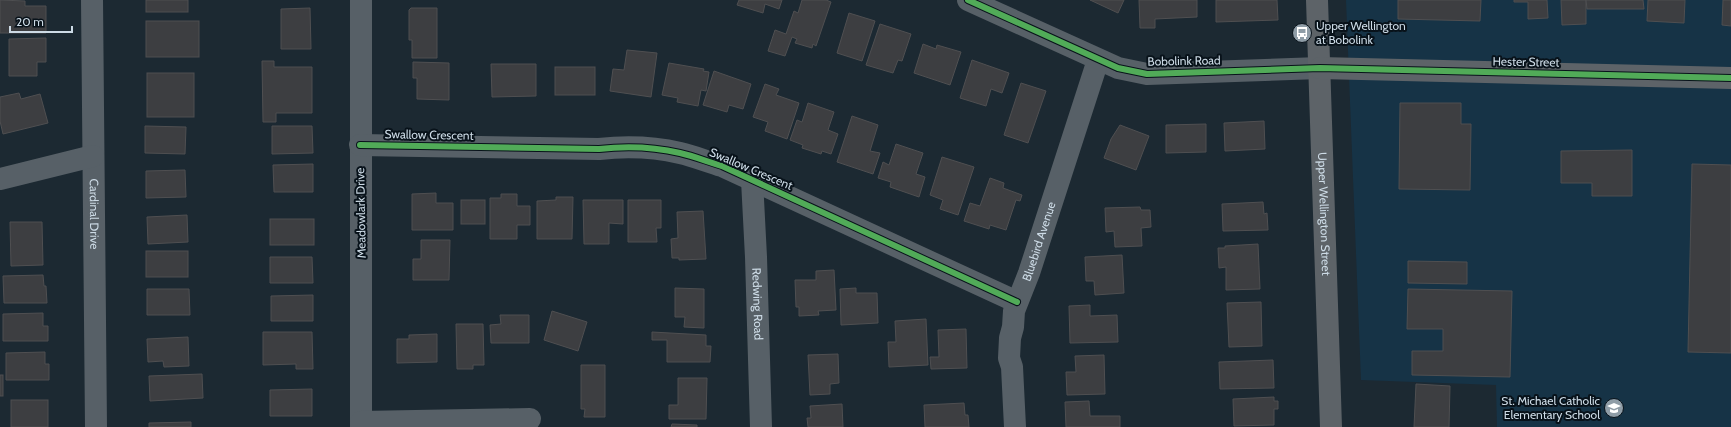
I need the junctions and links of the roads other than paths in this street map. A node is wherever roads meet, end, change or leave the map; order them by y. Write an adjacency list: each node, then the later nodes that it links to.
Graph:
1 (92, 0): 9 (street, Cardinal Drive)
2 (361, 0): 8 (street, Meadowlark Drive)
3 (968, 0): 5 (street, Bobolink Road)
4 (1317, 0): 6 (main road, Upper Wellington Street)
5 (1098, 60): 6 (street, Bobolink Road); 12 (street, Bluebird Avenue)
6 (1320, 68): 7 (main road, Hester Street); 18 (main road, Upper Wellington Street)
7 (1731, 78)
8 (360, 145): 11 (street, Swallow Crescent); 14 (street, Meadowlark Drive)
9 (93, 156): 10 (street); 15 (street, Cardinal Drive)
10 (0, 179)
11 (752, 180): 12 (street, Swallow Crescent); 16 (street, Redwing Road)
12 (1017, 302): 17 (street, Bluebird Avenue)
13 (530, 419): 14 (street)
14 (361, 424)
15 (96, 427)
16 (761, 427)
17 (1015, 427)
18 (1331, 427)

